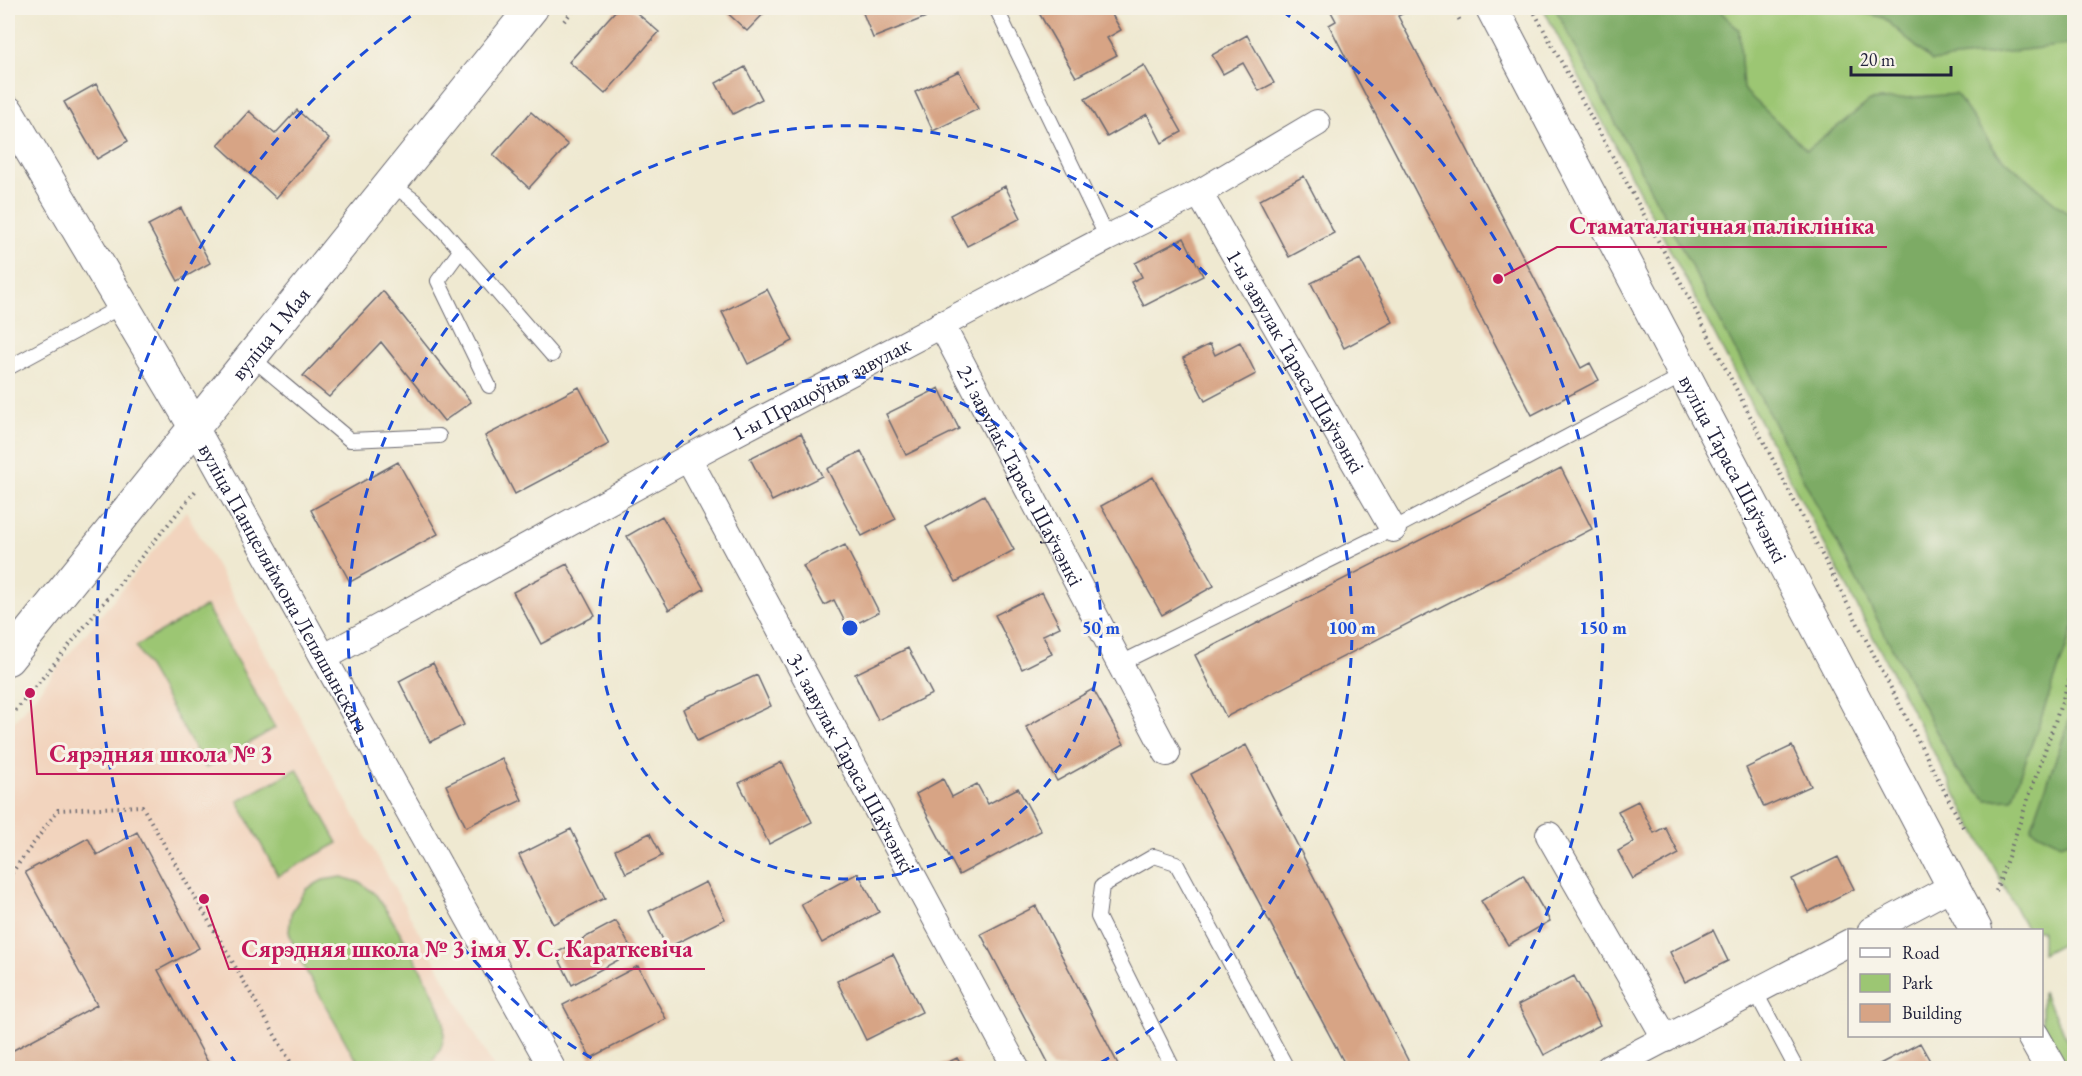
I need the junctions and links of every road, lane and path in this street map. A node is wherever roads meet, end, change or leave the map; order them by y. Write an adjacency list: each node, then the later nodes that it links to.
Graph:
1 (531, 8): 7 (street, вуліца 1 Мая)
2 (996, 8): 9 (lane)
3 (1492, 8): 16 (street, вуліца Тараса Шаўчэнкі)
4 (1532, 8): 28 (path)
5 (8, 112): 11 (street, вуліца Панцеляймона Лепяшынскага)
6 (1317, 123): 8 (street, 1-ы Працоўны завулак)
7 (390, 183): 10 (lane); 14 (street, вуліца 1 Мая)
8 (1199, 194): 9 (street, 1-ы Працоўны завулак); 21 (street, 1-ы завулак Тараса Шаўчэнкі)
9 (1107, 238): 12 (street, 1-ы Працоўны завулак)
10 (460, 251): 13 (lane); 17 (lane)
11 (122, 306): 15 (lane); 18 (street, вуліца Панцеляймона Лепяшынскага)
12 (941, 324): 20 (street, 1-ы Працоўны завулак); 24 (street, 2-і завулак Тараса Шаўчэнкі)
13 (552, 355)
14 (250, 357): 18 (street, вуліца 1 Мая); 19 (lane)
15 (8, 368)
16 (1684, 375): 21 (lane); 31 (street, вуліца Тараса Шаўчэнкі)
17 (489, 386)
18 (195, 427): 22 (street, вуліца Панцеляймона Лепяшынскага); 23 (street, вуліца 1 Мая)
19 (439, 436)
20 (688, 458): 22 (street, 1-ы Працоўны завулак); 40 (street, 3-і завулак Тараса Шаўчэнкі)
21 (1393, 529): 24 (lane)
22 (325, 657): 39 (street, вуліца Панцеляймона Лепяшынскага)
23 (8, 659)
24 (1119, 664): 26 (street, 2-і завулак Тараса Шаўчэнкі)
25 (2074, 667): 30 (path)
26 (1167, 753)
27 (1549, 834): 37 (street)
28 (1968, 839)
29 (8, 878): 38 (path)
30 (1990, 881)
31 (1953, 886): 32 (street); 33 (street, вуліца Тараса Шаўчэнкі)
32 (1873, 929)
33 (1975, 929)
34 (1848, 943): 35 (street)
35 (1756, 993): 37 (street); 44 (lane)
36 (2034, 1037): 45 (street)
37 (1666, 1039): 43 (street)
38 (294, 1068)
39 (552, 1068)
40 (1016, 1068)
41 (1173, 1068): 42 (lane)
42 (1287, 1068)
43 (1609, 1068)
44 (1796, 1068)
45 (2051, 1068)

